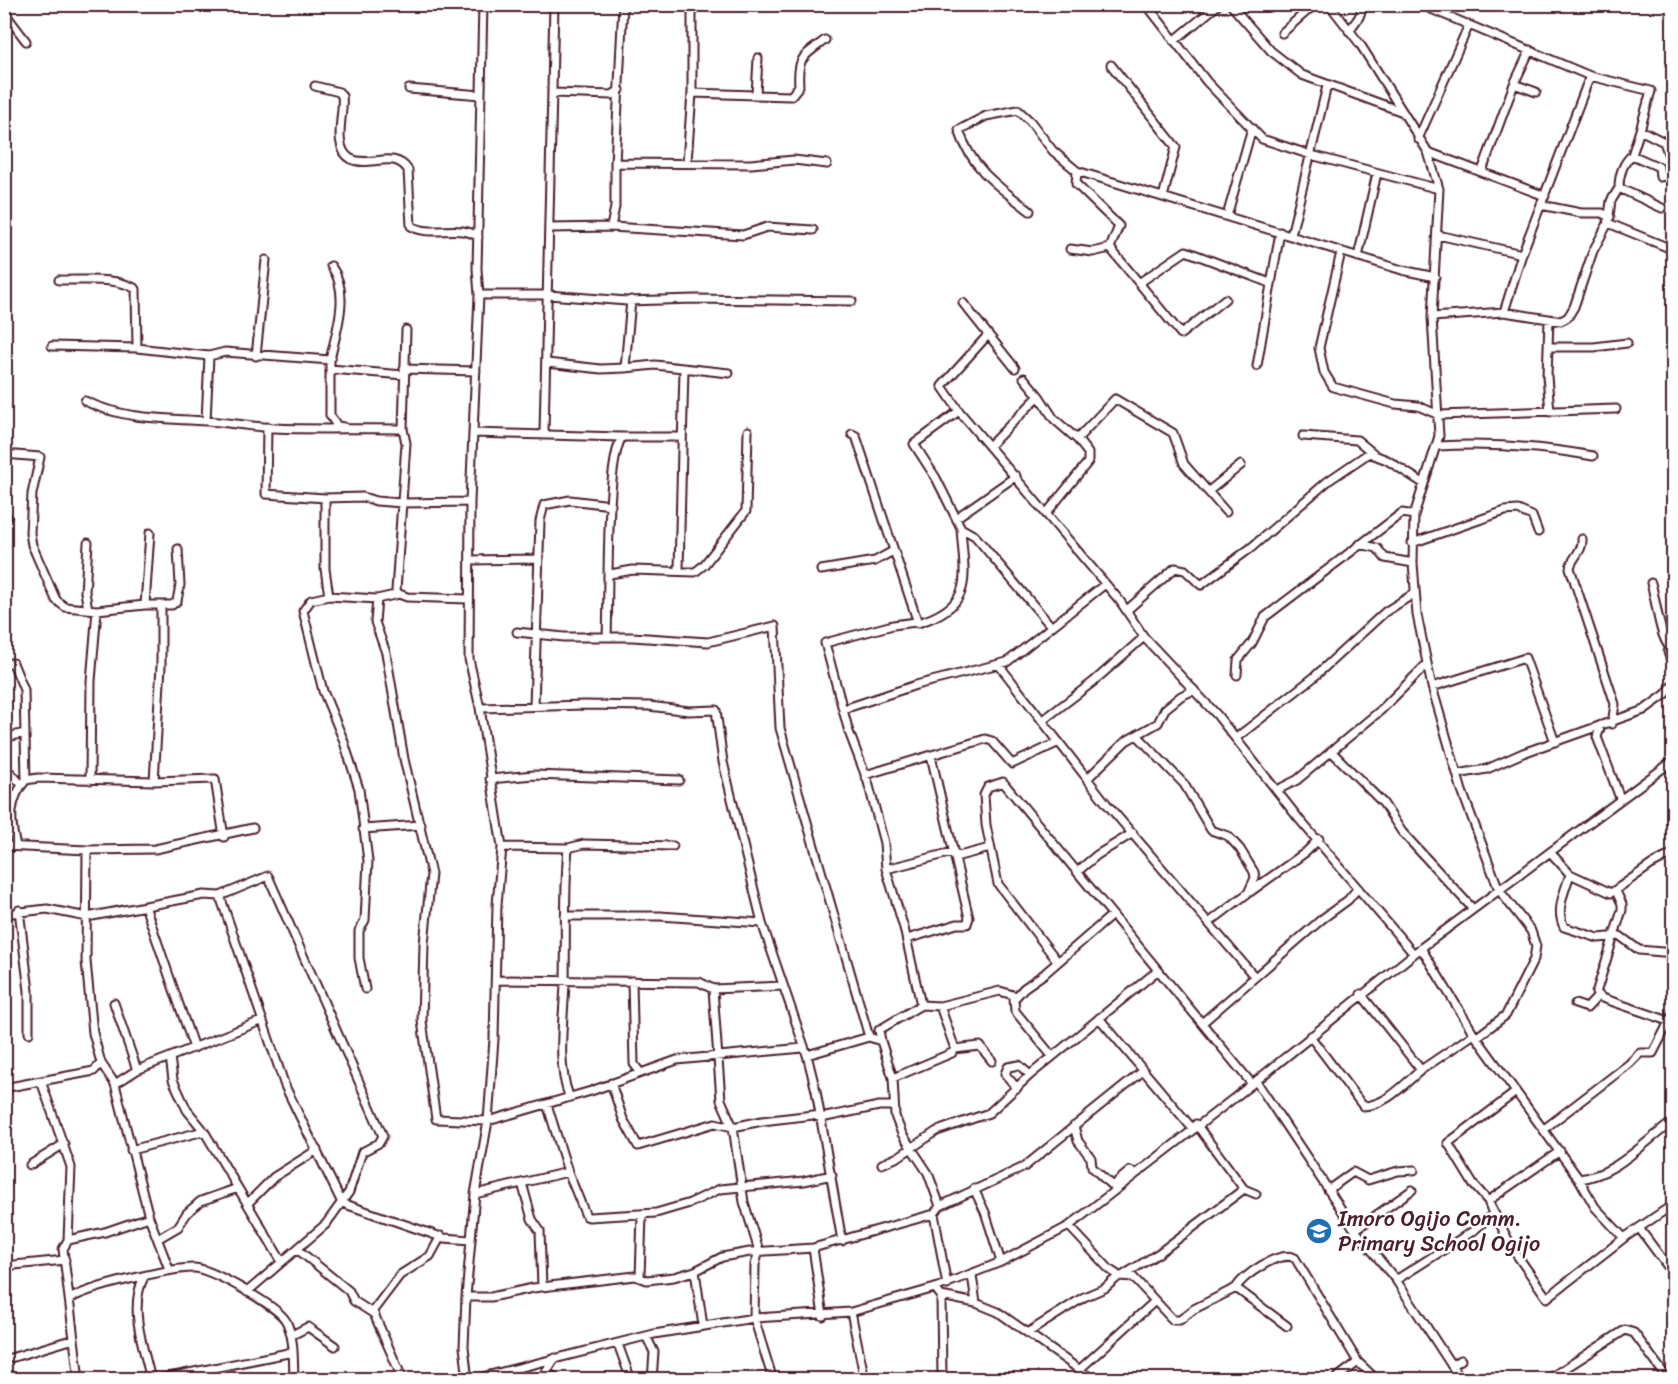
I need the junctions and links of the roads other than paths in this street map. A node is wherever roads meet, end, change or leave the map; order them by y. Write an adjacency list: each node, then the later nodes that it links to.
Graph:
1 (483, 4): 32 (street)
2 (554, 4): 30 (street)
3 (623, 4): 28 (street)
4 (692, 4): 31 (street)
5 (1146, 4): 19 (street)
6 (1219, 4): 19 (street)
7 (1230, 4): 26 (street)
8 (1315, 4): 16 (street)
9 (1329, 4): 15 (street)
10 (1364, 4): 15 (street)
11 (1421, 4): 12 (street)
12 (1432, 7): 14 (street)
13 (4, 12): 18 (street)
14 (1468, 27): 20 (street); 37 (street)
15 (1349, 31): 34 (street)
16 (1282, 33)
17 (825, 40): 33 (street)
18 (26, 41)
19 (1174, 41): 35 (street)
20 (1530, 50): 23 (street); 24 (street)
21 (758, 58): 33 (street)
22 (1112, 65): 51 (street)
23 (1590, 76): 36 (street); 50 (street)
24 (1514, 84): 29 (street); 45 (street)
25 (315, 86): 63 (street)
26 (1327, 86): 34 (street); 40 (street)
27 (409, 89): 32 (street)
28 (620, 90): 30 (street); 42 (street)
29 (1536, 92)
30 (553, 93): 58 (street)
31 (692, 93): 33 (street); 41 (street)
32 (481, 95): 63 (street)
33 (756, 95)
34 (1403, 112): 37 (street)
35 (1252, 128): 40 (street); 55 (street)
36 (1640, 130): 39 (street); 46 (street)
37 (1418, 139): 38 (street)
38 (1428, 152): 45 (street); 49 (street)
39 (1632, 154): 46 (street); 48 (street)
40 (1311, 155): 47 (street); 61 (street)
41 (687, 162): 42 (street); 43 (street)
42 (615, 163): 57 (street)
43 (827, 164)
44 (1077, 171): 51 (street); 54 (street); 64 (street)
45 (1482, 171): 50 (street)
46 (1674, 172)
47 (1377, 173): 49 (street); 69 (street)
48 (1619, 188): 53 (street); 56 (street)
49 (1439, 189): 62 (street)
50 (1545, 196): 52 (street)
51 (1163, 197): 55 (street)
52 (1541, 205): 56 (street); 68 (street)
53 (1662, 208)
54 (1030, 211)
55 (1227, 216): 60 (street)
56 (1609, 220): 66 (street); 84 (street)
57 (611, 227): 58 (street); 59 (street)
58 (549, 228): 77 (street)
59 (813, 230)
60 (1280, 232): 61 (street); 75 (street)
61 (1291, 235): 67 (street)
62 (1438, 235): 68 (street); 72 (street)
63 (478, 237): 76 (street)
64 (1110, 248): 65 (street); 74 (street)
65 (1070, 249)
66 (1674, 250)
67 (1341, 252): 69 (street); 109 (street)
68 (1522, 254): 82 (street)
69 (1358, 257): 72 (street)
70 (266, 260): 92 (street)
71 (331, 266): 93 (street)
72 (1435, 277): 83 (street)
73 (59, 280): 90 (street)
74 (1139, 283): 75 (street); 78 (street)
75 (1270, 283): 95 (street)
76 (479, 295): 77 (street); 100 (street)
77 (548, 295): 79 (street); 94 (street)
78 (1225, 299)
79 (631, 300): 80 (street); 96 (street)
80 (852, 301)
81 (963, 303): 86 (street)
82 (1504, 312): 83 (street); 84 (street)
83 (1432, 317): 109 (street)
84 (1549, 320): 89 (street)
85 (406, 330): 101 (street)
86 (987, 336): 97 (street); 107 (street)
87 (1627, 343): 89 (street)
88 (51, 346): 90 (street)
89 (1548, 347): 108 (street)
90 (137, 348): 91 (street)
91 (209, 356): 92 (street); 110 (street)
92 (256, 356): 93 (street)
93 (330, 360): 98 (street)
94 (547, 363): 96 (street); 116 (street)
95 (1257, 366)
96 (625, 368): 99 (street)
97 (1015, 368)
98 (330, 369): 101 (street); 112 (street)
99 (684, 369): 102 (street); 118 (street)
100 (476, 371): 101 (street); 115 (street)
101 (404, 372): 113 (street)
102 (729, 373)
103 (1024, 378): 104 (street)
104 (1039, 396): 121 (street); 122 (street)
105 (85, 401): 110 (street)
106 (1616, 409): 108 (street)
107 (959, 411): 122 (street); 138 (street)
108 (1550, 412): 109 (street)
109 (1439, 414): 123 (street)
110 (206, 421): 111 (street)
111 (267, 427): 112 (street); 131 (street)
112 (344, 427): 113 (street)
113 (403, 429): 133 (street)
114 (748, 431): 151 (street)
115 (474, 433): 116 (street); 132 (street)
116 (544, 433): 120 (street)
117 (852, 434): 147 (street)
118 (681, 436): 120 (street); 151 (street)
119 (1303, 436): 124 (street)
120 (622, 437): 134 (street)
121 (1077, 439): 130 (street); 136 (street)
122 (989, 446): 128 (street)
123 (1438, 446): 126 (street); 129 (street)
124 (1373, 453): 129 (street); 165 (street)
125 (4, 454): 163 (street)
126 (1593, 456)
127 (1241, 465): 130 (street)
128 (1016, 476): 136 (street); 138 (street)
129 (1423, 483): 137 (street)
130 (1210, 490): 135 (street)
131 (325, 498): 133 (street); 158 (street)
132 (470, 502): 133 (street); 149 (street)
133 (402, 503): 157 (street)
134 (611, 505): 148 (street); 153 (street)
135 (1226, 512)
136 (1046, 514): 155 (street)
137 (1414, 515): 144 (street); 145 (street)
138 (956, 518): 139 (street)
139 (961, 528): 166 (street); 167 (street)
140 (1538, 532): 144 (street)
141 (150, 533): 161 (street)
142 (1582, 539): 184 (street)
143 (88, 543): 163 (street)
144 (1412, 543): 150 (street)
145 (1360, 544): 150 (street); 178 (street)
146 (178, 549): 162 (street)
147 (894, 551): 152 (street); 166 (street)
148 (538, 559): 149 (street); 169 (street)
149 (470, 560): 160 (street)
150 (1413, 563): 156 (street)
151 (680, 570): 153 (street)
152 (821, 570)
153 (610, 574): 170 (street)
154 (1651, 583): 173 (street)
155 (1104, 585): 165 (street); 167 (street)
156 (1415, 593): 175 (street); 195 (street)
157 (399, 594): 159 (street); 160 (street)
158 (329, 596): 159 (street); 214 (street)
159 (377, 599): 212 (street)
160 (468, 599): 183 (street)
161 (145, 605): 162 (street); 164 (street)
162 (161, 606): 208 (street)
163 (88, 609): 164 (street)
164 (97, 610): 206 (street)
165 (1127, 610): 171 (street)
166 (916, 622): 185 (street)
167 (1050, 625): 176 (street)
168 (517, 632): 169 (street)
169 (537, 633): 170 (street); 182 (street)
170 (607, 637): 274 (street)
171 (1144, 637): 181 (street); 187 (street)
172 (1674, 637): 173 (street)
173 (1668, 645): 177 (street)
174 (4, 663): 191 (street)
175 (1427, 664): 180 (street); 198 (street)
176 (999, 665): 185 (street); 187 (street)
177 (1674, 670)
178 (1236, 675)
179 (1674, 683): 186 (street)
180 (1432, 687): 197 (street); 201 (street)
181 (1194, 690): 192 (street); 195 (street)
182 (534, 706): 183 (street); 244 (street)
183 (480, 708): 204 (street)
184 (1616, 708): 186 (street); 188 (street)
185 (844, 709): 203 (street)
186 (1621, 719): 188 (street)
187 (1042, 721): 196 (street)
188 (1612, 724): 189 (street)
189 (1601, 725): 190 (street); 193 (street)
190 (1586, 730): 193 (street); 197 (street)
191 (25, 732): 194 (street); 209 (street)
192 (1137, 735): 205 (street); 234 (street)
193 (1597, 737): 211 (street)
194 (4, 738)
195 (1236, 738): 210 (street)
196 (1059, 742): 199 (street); 205 (street)
197 (1555, 742): 201 (street)
198 (1331, 751): 210 (street); 237 (street)
199 (931, 756): 203 (street); 225 (street)
200 (1674, 760): 211 (street)
201 (1457, 774): 232 (street)
202 (4, 775): 209 (street)
203 (866, 775): 228 (street)
204 (490, 779): 207 (street); 221 (street)
205 (1087, 779): 215 (street)
206 (90, 780): 208 (street); 209 (street)
207 (679, 780)
208 (154, 781): 216 (street)
209 (24, 783): 219 (street)
210 (1277, 790): 217 (street)
211 (1620, 798): 226 (street)
212 (421, 825): 214 (street); 301 (street)
213 (253, 828): 216 (street)
214 (363, 829): 257 (street)
215 (1133, 834): 229 (street); 243 (street)
216 (224, 837): 224 (street)
217 (1319, 839): 231 (street); 234 (street)
218 (4, 846): 219 (street)
219 (16, 846): 224 (street)
220 (673, 846): 222 (street)
221 (501, 847): 222 (street); 253 (street)
222 (568, 848): 240 (street)
223 (990, 848): 225 (street); 229 (street); 250 (street)
224 (87, 850): 242 (street)
225 (953, 852): 228 (street); 246 (street)
226 (1550, 852): 230 (street); 232 (street)
227 (1674, 853): 233 (street)
228 (886, 869): 246 (street)
229 (1078, 871): 241 (street)
230 (1570, 874): 233 (street); 245 (street)
231 (1358, 888): 248 (street); 252 (street)
232 (1499, 890): 237 (street); 273 (street)
233 (1616, 891): 245 (street)
234 (1248, 893): 243 (street)
235 (220, 896): 236 (street); 268 (street); 330 (street)
236 (145, 906): 242 (street); 276 (street)
237 (1473, 909): 247 (street)
238 (19, 910): 239 (street); 242 (street); 271 (street)
239 (4, 914)
240 (565, 915): 244 (street); 254 (street)
241 (1111, 916): 250 (street); 251 (street)
242 (87, 917): 283 (street)
243 (1210, 922): 252 (street)
244 (762, 923): 256 (street)
245 (1614, 936): 249 (street); 261 (street)
246 (907, 939): 264 (street)
247 (1421, 948): 248 (street); 273 (street)
248 (1413, 953): 259 (street)
249 (1674, 953)
250 (1058, 962): 260 (street)
251 (1157, 971): 267 (street); 270 (street)
252 (1254, 976): 270 (street)
253 (496, 980): 254 (street); 301 (street)
254 (565, 980): 255 (street); 297 (street)
255 (632, 981): 258 (street); 287 (street)
256 (782, 986): 258 (street); 278 (street)
257 (365, 989)
258 (713, 989): 281 (street)
259 (1361, 994): 272 (street); 285 (street)
260 (1016, 996): 265 (street); 279 (street)
261 (1598, 996): 263 (street); 269 (street)
262 (114, 1003): 284 (street)
263 (1575, 1004)
264 (921, 1005): 265 (street); 275 (street)
265 (940, 1006): 277 (street)
266 (1674, 1012): 269 (street)
267 (1099, 1018): 279 (street); 286 (street)
268 (261, 1021): 276 (street); 311 (street)
269 (1669, 1021): 306 (street)
270 (1202, 1023): 292 (street)
271 (29, 1033)
272 (1310, 1036): 285 (street); 292 (street)
273 (1476, 1036): 285 (street); 296 (street)
274 (869, 1037): 275 (street); 278 (street)
275 (881, 1041): 289 (street)
276 (194, 1048): 280 (street)
277 (955, 1049): 282 (street); 289 (street)
278 (805, 1052): 281 (street); 300 (street)
279 (1052, 1056): 288 (street)
280 (170, 1057): 284 (street); 307 (street)
281 (719, 1057): 287 (street); 305 (street)
282 (992, 1061)
283 (101, 1066): 290 (street); 293 (street)
284 (137, 1070): 293 (street)
285 (1421, 1070)
286 (1143, 1071): 303 (street); 304 (street)
287 (640, 1072): 291 (street)
288 (1030, 1074): 295 (street); 295 (street)
289 (893, 1078): 299 (street)
290 (41, 1081): 294 (street); 308 (street)
291 (611, 1083): 297 (street); 305 (street)
292 (1254, 1083): 304 (street); 325 (street)
293 (115, 1084): 310 (street)
294 (4, 1088)
295 (1017, 1088): 309 (street)
296 (1516, 1092): 306 (street); 359 (street)
297 (569, 1096): 298 (street)
298 (547, 1104): 301 (street); 316 (street)
299 (894, 1106): 300 (street); 309 (street)
300 (821, 1118): 305 (street); 318 (street)
301 (488, 1121): 327 (street)
302 (1674, 1121): 319 (street)
303 (1074, 1126): 317 (street); 323 (street)
304 (1194, 1126): 317 (street); 324 (street)
305 (733, 1127): 322 (street)
306 (1544, 1129): 312 (street)
307 (204, 1131): 310 (street); 321 (street)
308 (64, 1144): 314 (street); 342 (street)
309 (912, 1148): 313 (street); 332 (street)
310 (131, 1150): 335 (street)
311 (317, 1150): 329 (street); 330 (street)
312 (1560, 1151): 319 (street); 341 (street)
313 (882, 1164)
314 (30, 1166)
315 (1414, 1170): 325 (street)
316 (568, 1172): 320 (street); 333 (street)
317 (1136, 1173): 336 (street)
318 (832, 1175): 322 (street); 344 (street)
319 (1579, 1179): 341 (street)
320 (522, 1183): 327 (street); 361 (street)
321 (238, 1188): 329 (street); 340 (street)
322 (741, 1188): 333 (street); 347 (street)
323 (974, 1189): 332 (street); 350 (street)
324 (1244, 1189): 328 (street); 356 (street)
325 (1328, 1190): 338 (street)
326 (1412, 1190): 338 (street)
327 (475, 1194): 343 (street)
328 (1256, 1194)
329 (248, 1203): 349 (street)
330 (342, 1203): 339 (street); 346 (street)
331 (1674, 1204): 337 (street)
332 (940, 1206): 334 (street)
333 (642, 1214): 358 (street)
334 (934, 1214): 344 (street); 360 (street)
335 (149, 1217): 340 (street); 342 (street)
336 (1069, 1226): 350 (street); 356 (street)
337 (1639, 1228): 341 (street); 355 (street)
338 (1355, 1230): 359 (street)
339 (441, 1236): 343 (street); 370 (street)
340 (159, 1238): 352 (street)
341 (1624, 1238)
342 (68, 1240): 348 (street)
343 (471, 1240): 366 (street)
344 (842, 1241): 345 (street)
345 (813, 1248): 347 (street); 372 (street)
346 (297, 1249): 349 (street); 370 (street)
347 (759, 1251): 353 (street); 373 (street)
348 (65, 1260): 351 (street); 367 (street)
349 (282, 1262): 364 (street)
350 (1001, 1262): 354 (street)
351 (4, 1266)
352 (169, 1269): 357 (street); 364 (street)
353 (695, 1271): 358 (street); 374 (street)
354 (972, 1275): 360 (street); 369 (street)
355 (1674, 1275)
356 (1120, 1276): 368 (street); 376 (street)
357 (144, 1277): 367 (street); 393 (street)
358 (640, 1278): 361 (street)
359 (1396, 1280): 387 (street)
360 (947, 1285): 362 (street)
361 (542, 1287): 366 (street)
362 (935, 1288): 365 (street); 371 (street)
363 (1236, 1288): 368 (street); 375 (street); 386 (street)
364 (247, 1292): 377 (street)
365 (941, 1296): 369 (street); 402 (street)
366 (466, 1297): 396 (street)
367 (70, 1299): 379 (street)
368 (1155, 1301): 388 (street)
369 (976, 1303): 376 (street)
370 (372, 1312): 395 (street)
371 (851, 1312): 372 (street); 391 (street)
372 (823, 1316): 373 (street)
373 (754, 1318): 374 (street); 401 (street)
374 (703, 1326): 378 (street)
375 (1287, 1326)
376 (1029, 1332): 388 (street)
377 (292, 1335): 381 (street); 382 (street)
378 (646, 1336): 380 (street); 400 (street)
379 (74, 1339): 384 (street); 392 (street)
380 (618, 1344): 383 (street); 399 (street)
381 (335, 1346)
382 (293, 1353): 393 (street); 394 (street)
383 (555, 1358): 396 (street); 397 (street)
384 (4, 1360)
385 (1461, 1360): 387 (street)
386 (1358, 1362): 404 (street); 405 (street)
387 (1451, 1365): 406 (street)
388 (1080, 1368): 403 (street)
389 (1663, 1377): 390 (street); 407 (street)
390 (1674, 1377)
391 (863, 1379)
392 (79, 1380)
393 (152, 1380)
394 (294, 1380)
395 (403, 1380)
396 (469, 1380)
397 (542, 1380): 398 (street)
398 (560, 1380)
399 (631, 1380)
400 (652, 1380)
401 (773, 1380)
402 (942, 1380)
403 (1094, 1380)
404 (1334, 1380)
405 (1377, 1380)
406 (1461, 1380)
407 (1547, 1380)

